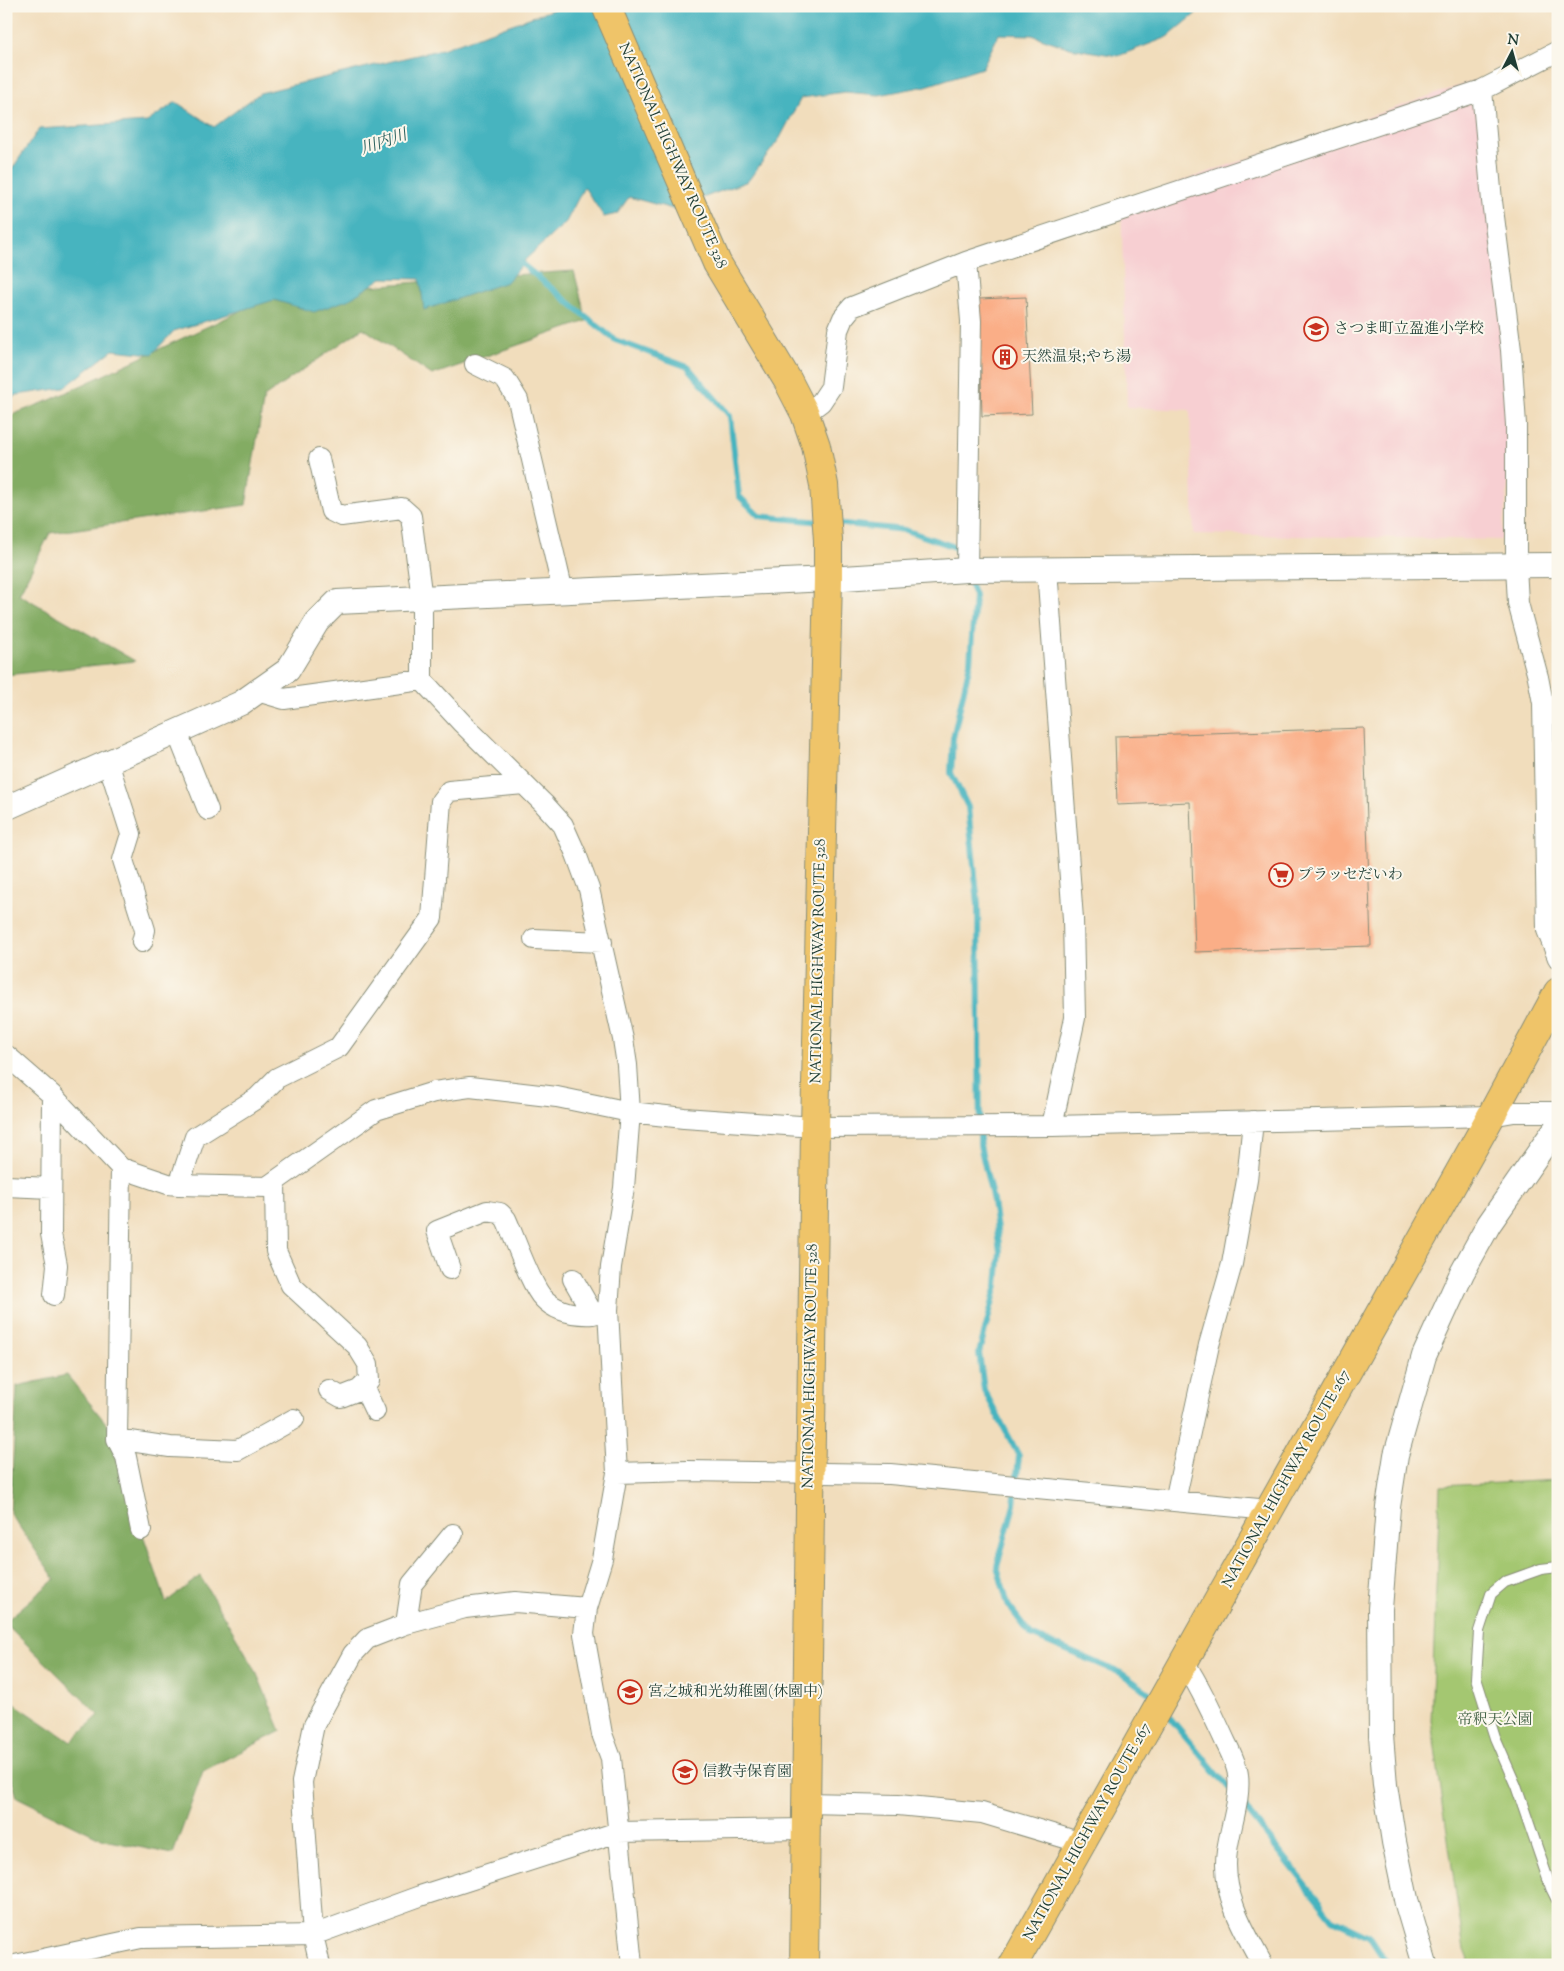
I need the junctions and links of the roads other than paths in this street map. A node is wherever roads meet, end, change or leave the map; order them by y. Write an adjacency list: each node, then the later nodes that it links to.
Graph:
1 (606, 6): 6 (highway, NATIONAL HIGHWAY ROUTE 328)
2 (1558, 50): 3 (street)
3 (1482, 90): 4 (street); 9 (street)
4 (966, 262): 6 (street); 11 (street)
5 (475, 364): 13 (street)
6 (805, 414): 12 (highway, NATIONAL HIGHWAY ROUTE 328)
7 (319, 459): 14 (street)
8 (1558, 565): 9 (street)
9 (1516, 566): 10 (street); 25 (street)
10 (1046, 569): 11 (street); 34 (street)
11 (967, 570): 12 (street)
12 (828, 579): 13 (street); 35 (highway, NATIONAL HIGHWAY ROUTE 328)
13 (563, 592): 14 (street)
14 (422, 598): 15 (street); 16 (street)
15 (422, 680): 16 (street); 19 (street)
16 (257, 692): 17 (street)
17 (177, 732): 18 (street); 21 (street)
18 (108, 762): 20 (street); 23 (street)
19 (524, 784): 24 (street); 38 (street)
20 (6, 808)
21 (208, 810)
22 (534, 939): 24 (street)
23 (142, 942)
24 (602, 942): 29 (street)
25 (1558, 958)
26 (1558, 992): 31 (highway, NATIONAL HIGHWAY ROUTE 267)
27 (6, 1055): 28 (street)
28 (52, 1095): 36 (street); 40 (street)
29 (630, 1112): 35 (street); 37 (street); 44 (street)
30 (1558, 1112): 31 (street)
31 (1491, 1116): 32 (street); 53 (highway, NATIONAL HIGHWAY ROUTE 267)
32 (1253, 1121): 34 (street); 52 (street)
33 (1558, 1125): 71 (street)
34 (1052, 1126): 35 (street)
35 (815, 1127): 50 (highway, NATIONAL HIGHWAY ROUTE 328)
36 (121, 1168): 38 (street); 49 (street)
37 (275, 1182): 38 (street); 45 (street)
38 (179, 1184)
39 (6, 1186): 40 (street)
40 (51, 1188): 43 (street)
41 (450, 1269): 44 (street)
42 (573, 1279): 44 (street)
43 (54, 1295)
44 (601, 1312): 51 (street)
45 (363, 1386): 46 (street); 47 (street)
46 (329, 1390)
47 (375, 1410)
48 (294, 1419): 49 (street)
49 (117, 1439): 54 (street)
50 (809, 1472): 51 (street); 52 (street); 60 (highway, NATIONAL HIGHWAY ROUTE 328)
51 (616, 1473): 57 (street)
52 (1176, 1501): 53 (street)
53 (1269, 1510): 59 (highway, NATIONAL HIGHWAY ROUTE 267)
54 (141, 1530)
55 (453, 1534): 58 (street)
56 (1558, 1568): 63 (lane)
57 (587, 1608): 58 (street); 61 (street)
58 (406, 1624): 64 (street)
59 (1184, 1662): 62 (highway, NATIONAL HIGHWAY ROUTE 267); 70 (street)
60 (806, 1816): 61 (street); 62 (street); 68 (highway, NATIONAL HIGHWAY ROUTE 328)
61 (618, 1832): 64 (street); 67 (street)
62 (1082, 1843): 69 (highway, NATIONAL HIGHWAY ROUTE 267)
63 (1558, 1902)
64 (313, 1935): 65 (street); 66 (street)
65 (15, 1965)
66 (320, 1965)
67 (632, 1965)
68 (804, 1965)
69 (1013, 1965)
70 (1263, 1965)
71 (1425, 1965)

